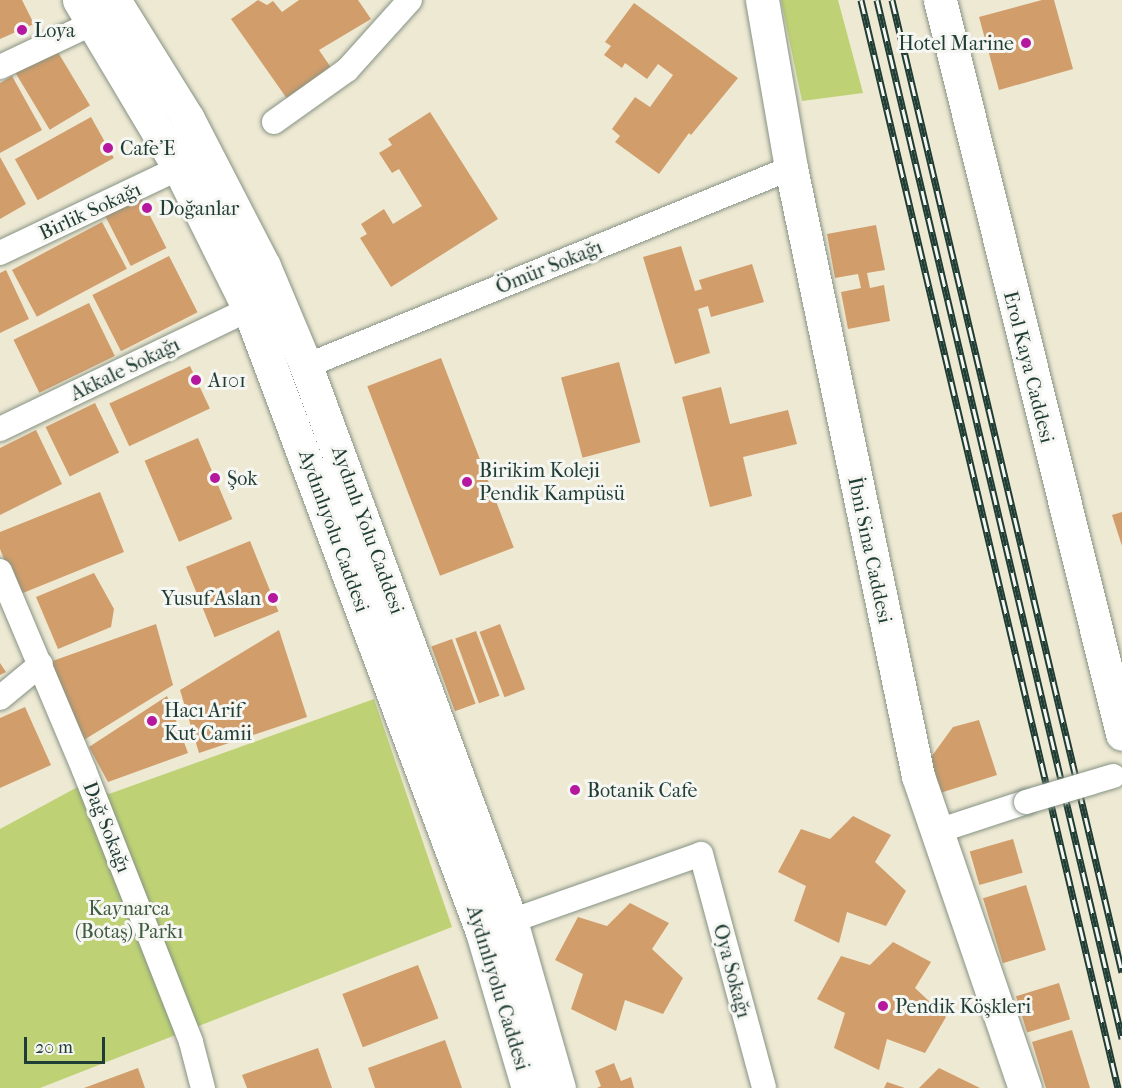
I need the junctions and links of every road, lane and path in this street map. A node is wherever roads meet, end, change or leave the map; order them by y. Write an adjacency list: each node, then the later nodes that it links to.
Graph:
1 (410, 0): 6 (street)
2 (762, 0): 8 (main road, İbni Sina Caddesi)
3 (940, 0): 16 (main road, Erol Kaya Caddesi)
4 (95, 8): 5 (street); 7 (main road, Aydınlıyolu Caddesi); 11 (main road, Aydınlı Yolu Caddesi)
5 (0, 67)
6 (274, 122)
7 (180, 168): 9 (street, Birlik Sokağı); 10 (main road, Aydınlıyolu Caddesi)
8 (791, 168): 11 (street, Ömür Sokağı); 18 (main road, İbni Sina Caddesi)
9 (0, 253)
10 (249, 309): 12 (street, Akkale Sokağı); 21 (main road, Aydınlıyolu Caddesi)
11 (306, 366): 19 (main road, Aydınlı Yolu Caddesi)
12 (0, 429)
13 (0, 571): 14 (street, Dağ Sokağı)
14 (41, 664): 15 (street); 20 (street, Dağ Sokağı)
15 (0, 698)
16 (1122, 734)
17 (1117, 775): 18 (street, bridge)
18 (935, 832): 24 (main road, İbni Sina Caddesi)
19 (511, 921): 22 (main road, Aydınlı Yolu Caddesi); 23 (street, Oya Sokağı)
20 (203, 1088)
21 (528, 1088)
22 (559, 1088)
23 (764, 1088)
24 (1025, 1088)

